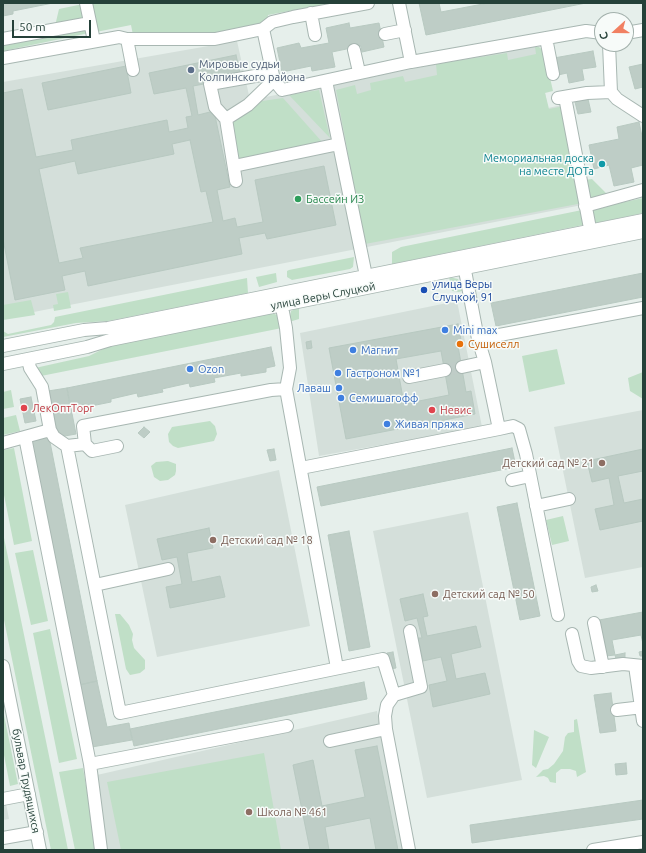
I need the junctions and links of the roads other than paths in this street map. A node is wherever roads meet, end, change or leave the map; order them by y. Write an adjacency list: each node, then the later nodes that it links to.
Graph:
1 (86, 3): 5 (street)
2 (368, 3): 4 (street)
3 (399, 3): 7 (street)
4 (312, 13): 6 (street); 10 (street)
5 (90, 22): 13 (street); 14 (street)
6 (263, 29): 12 (street); 22 (street)
7 (404, 30): 9 (street); 18 (street)
8 (594, 31): 11 (street)
9 (385, 34)
10 (316, 35)
11 (546, 38): 18 (street); 21 (street)
12 (128, 39): 14 (street); 19 (street)
13 (3, 40)
14 (94, 41): 17 (street)
15 (354, 50): 20 (street)
16 (609, 52): 24 (street)
17 (3, 58)
18 (411, 62): 20 (street)
19 (134, 70)
20 (358, 72): 23 (street)
21 (552, 74)
22 (273, 76): 23 (street); 26 (street); 26 (street)
23 (326, 81): 27 (street)
24 (611, 92): 25 (street); 31 (street)
25 (643, 116)
26 (226, 118): 28 (street)
27 (339, 144): 28 (street); 36 (street)
28 (234, 166): 29 (street)
29 (236, 181)
30 (643, 190): 31 (street)
31 (585, 206): 34 (street)
32 (643, 220): 34 (street, улица Веры Слуцкой)
33 (643, 232): 34 (street, улица Веры Слуцкой)
34 (591, 236): 35 (street, улица Веры Слуцкой)
35 (463, 262): 36 (street, улица Веры Слуцкой); 37 (street, улица Веры Слуцкой); 39 (street)
36 (366, 276): 37 (street, улица Веры Слуцкой)
37 (281, 299): 40 (street, улица Веры Слуцкой); 41 (street, улица Веры Слуцкой); 47 (street)
38 (643, 308): 39 (street)
39 (478, 339): 42 (street)
40 (3, 346)
41 (28, 359): 43 (street, улица Веры Слуцкой); 49 (street)
42 (485, 362): 44 (street); 48 (street)
43 (3, 364)
44 (462, 367)
45 (445, 370): 46 (street)
46 (409, 377)
47 (286, 389): 52 (street); 55 (street)
48 (499, 429): 55 (street); 56 (street)
49 (50, 430): 50 (street); 53 (street)
50 (25, 437): 51 (street); 77 (street)
51 (3, 443)
52 (85, 444): 53 (street); 54 (street)
53 (67, 446): 61 (street)
54 (117, 446)
55 (301, 468): 69 (street)
56 (530, 476): 57 (street); 59 (street)
57 (512, 480)
58 (569, 499): 59 (street)
59 (536, 506): 62 (street)
60 (168, 570): 61 (street)
61 (95, 585): 69 (street)
62 (558, 615)
63 (594, 623): 68 (street)
64 (410, 631): 70 (street)
65 (572, 634): 68 (street)
66 (3, 666): 78 (street, бульвар Трудящихся)
67 (639, 666): 68 (street); 71 (street)
68 (603, 667)
69 (337, 668): 70 (street)
70 (394, 695): 75 (street)
71 (642, 707): 72 (street); 73 (street)
72 (617, 710)
73 (643, 722)
74 (287, 726): 77 (street)
75 (386, 729): 76 (street); 85 (street)
76 (330, 741)
77 (90, 764): 84 (street)
78 (29, 794): 79 (street); 80 (street, бульвар Трудящихся)
79 (3, 799)
80 (37, 832): 81 (street); 83 (street, бульвар Трудящихся)
81 (3, 838)
82 (643, 842): 86 (street)
83 (40, 850)
84 (101, 850)
85 (409, 850)
86 (593, 850)

